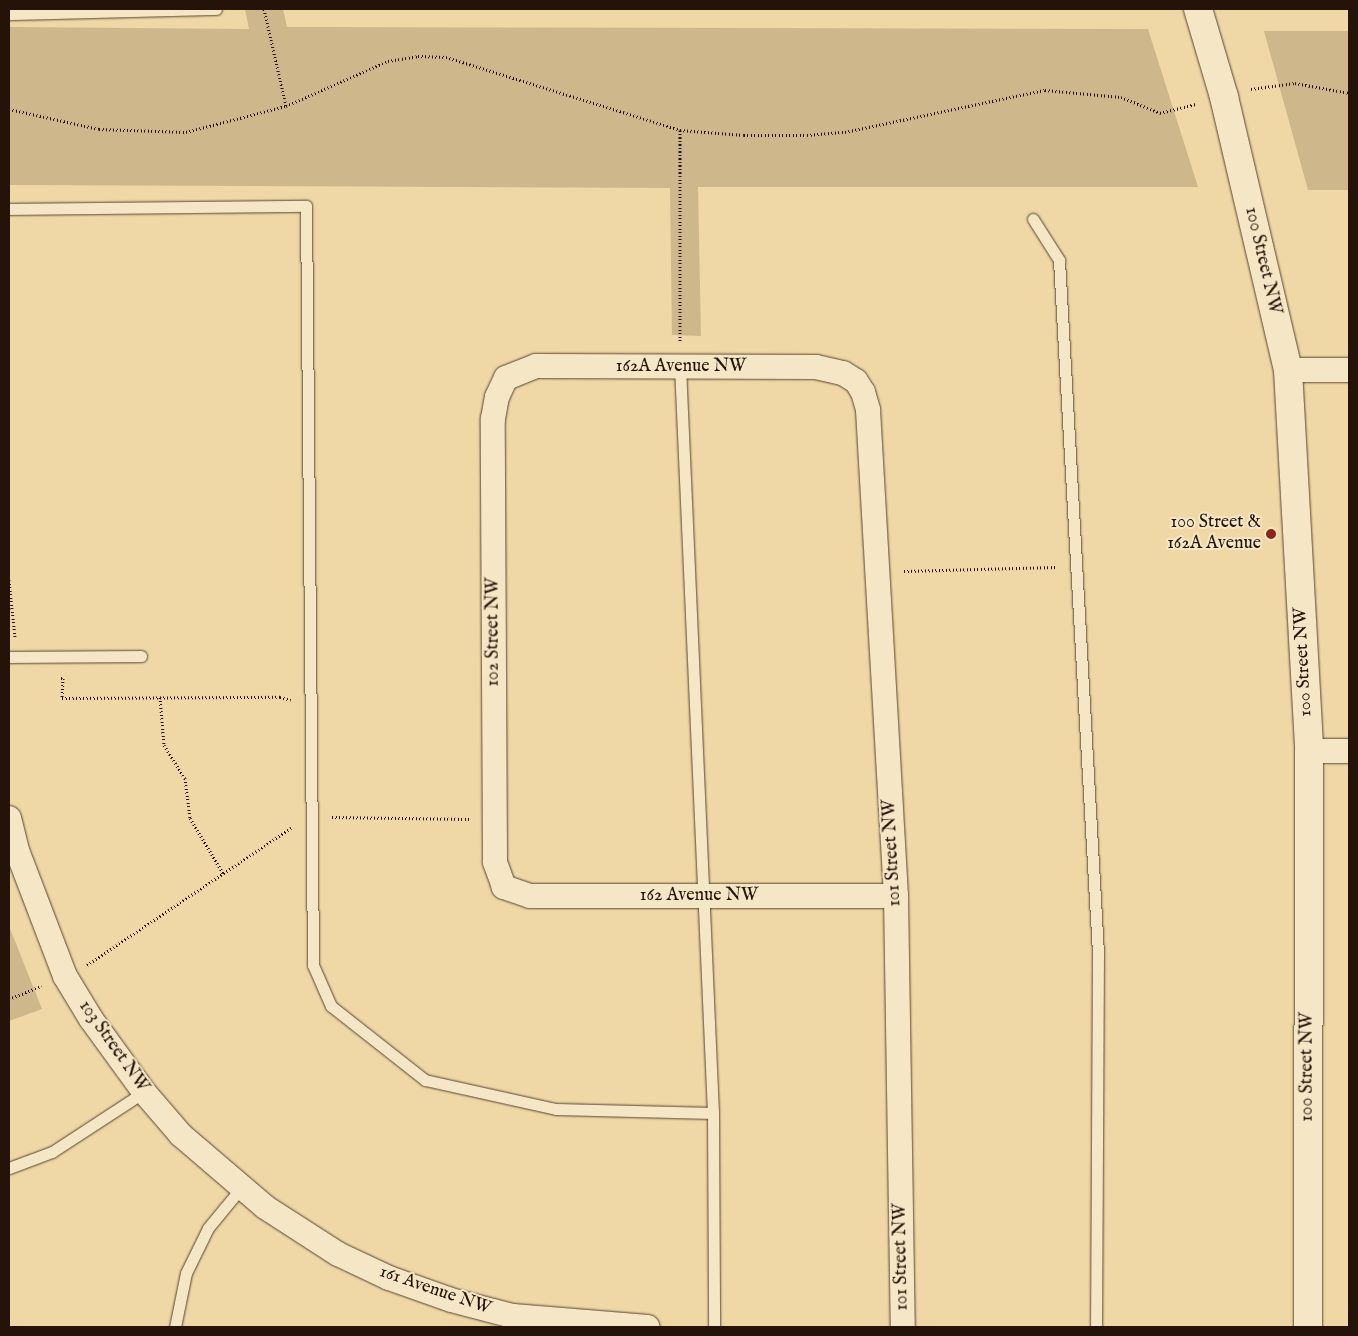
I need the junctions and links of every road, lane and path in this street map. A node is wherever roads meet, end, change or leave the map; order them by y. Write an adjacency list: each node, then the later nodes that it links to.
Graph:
1 (216, 9): 4 (lane)
2 (264, 9): 7 (path)
3 (1198, 9): 6 (street, 100 Street NW)
4 (9, 14)
5 (1349, 93): 6 (path)
6 (1224, 97): 9 (path); 13 (street, 100 Street NW)
7 (286, 106): 8 (path); 9 (path)
8 (9, 109)
9 (680, 130): 12 (path)
10 (9, 208): 24 (lane)
11 (1033, 219): 17 (lane)
12 (680, 366): 15 (street, 162A Avenue NW); 16 (street, 162A Avenue NW); 29 (lane)
13 (1288, 370): 14 (street); 22 (street, 100 Street NW)
14 (1349, 370)
15 (506, 378): 26 (street, 102 Street NW)
16 (856, 381): 18 (street, 101 Street NW)
17 (1076, 567): 18 (path); 43 (lane)
18 (878, 572): 30 (street, 101 Street NW)
19 (141, 656): 20 (lane)
20 (9, 657)
21 (160, 697): 27 (path)
22 (1309, 751): 23 (street); 44 (street, 100 Street NW)
23 (1349, 751)
24 (312, 817): 26 (path); 27 (path); 34 (lane)
25 (9, 818): 31 (street, 103 Street NW)
26 (494, 819): 28 (street, 102 Street NW)
27 (223, 873): 31 (path)
28 (504, 887): 29 (street, 162 Avenue NW)
29 (703, 895): 30 (street, 162 Avenue NW); 34 (lane)
30 (896, 896): 42 (street, 101 Street NW)
31 (64, 976): 32 (path); 33 (street, 103 Street NW)
32 (9, 1000)
33 (144, 1092): 35 (lane); 36 (street, 103 Street NW)
34 (713, 1113): 41 (lane)
35 (9, 1168)
36 (241, 1188): 37 (street, 103 Street NW); 39 (lane)
37 (292, 1226): 38 (street, 161 Avenue NW)
38 (513, 1322): 40 (street, 161 Avenue NW)
39 (175, 1327)
40 (648, 1327)
41 (714, 1327)
42 (903, 1327)
43 (1096, 1327)
44 (1308, 1327)

